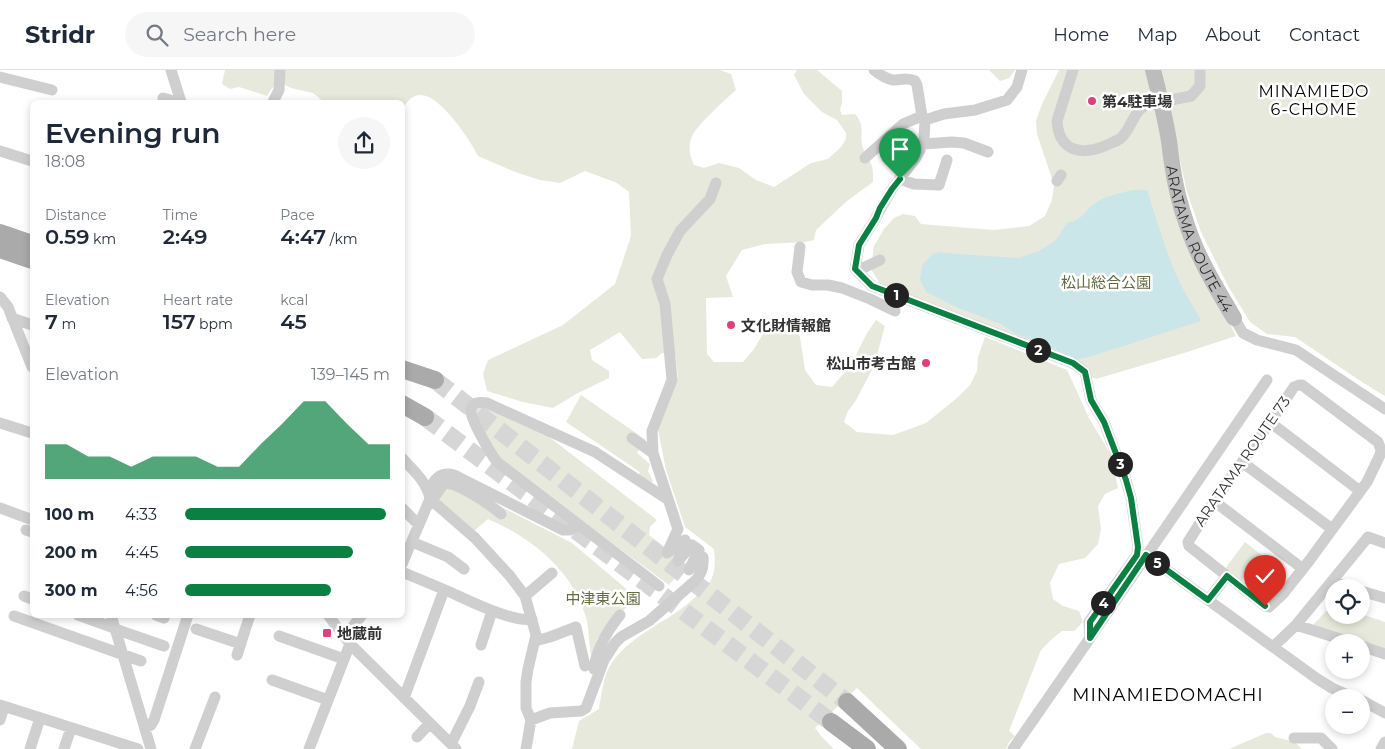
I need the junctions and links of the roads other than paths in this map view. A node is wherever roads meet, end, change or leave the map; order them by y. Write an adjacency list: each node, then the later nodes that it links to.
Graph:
1 (171, 70): 12 (street)
2 (280, 70): 13 (street)
3 (874, 70): 16 (street)
4 (1022, 70): 16 (street)
5 (1073, 70): 15 (street)
6 (1153, 70): 35 (street, ARATAMA ROUTE 44)
7 (1200, 70): 15 (street, bridge)
8 (0, 77): 9 (street)
9 (52, 90)
10 (163, 98): 11 (street)
11 (171, 100)
12 (178, 100)
13 (274, 100)
14 (1170, 104): 15 (street, bridge)
15 (1149, 106)
16 (923, 118): 17 (street); 20 (street)
17 (923, 144): 19 (street); 23 (street)
18 (0, 151): 21 (street)
19 (988, 152)
20 (865, 158)
21 (30, 160)
22 (947, 160): 23 (street)
23 (900, 179): 31 (street)
24 (716, 183): 48 (street)
25 (0, 233): 26 (main road)
26 (30, 243)
27 (800, 246): 33 (street)
28 (0, 249): 29 (main road)
29 (30, 259)
30 (880, 260): 31 (street)
31 (855, 269): 94 (street)
32 (0, 298): 34 (street)
33 (895, 311)
34 (12, 318): 36 (street); 37 (street)
35 (1234, 318): 42 (street, ARATAMA ROUTE 44)
36 (30, 324)
37 (30, 362)
38 (405, 370): 39 (main road)
39 (435, 380)
40 (1267, 380): 64 (street)
41 (405, 406): 43 (main road)
42 (1385, 410)
43 (425, 416)
44 (1270, 422): 50 (street, ARATAMA ROUTE 73); 51 (street); 51 (street, ARATAMA ROUTE 73)
45 (0, 424): 46 (street)
46 (30, 432)
47 (632, 438): 48 (street)
48 (653, 453): 53 (street)
49 (405, 461): 52 (street)
50 (1242, 462): 54 (street, ARATAMA ROUTE 73); 61 (street)
51 (1360, 491): 61 (street, ARATAMA ROUTE 73)
52 (429, 495): 57 (street); 58 (street); 59 (street); 76 (street)
53 (667, 499): 59 (street); 106 (street)
54 (1214, 501): 67 (street); 70 (street, ARATAMA ROUTE 73)
55 (0, 508): 60 (street)
56 (405, 511): 58 (street)
57 (501, 514)
58 (419, 525): 62 (street)
59 (580, 525): 72 (street)
60 (29, 527)
61 (1332, 530): 67 (street, ARATAMA ROUTE 73)
62 (412, 542): 65 (street); 66 (street)
63 (1385, 543): 71 (street)
64 (1146, 555): 78 (street); 94 (street)
65 (405, 557)
66 (464, 569)
67 (1303, 569): 70 (street, ARATAMA ROUTE 73)
68 (405, 573): 74 (street)
69 (552, 573): 76 (street)
70 (1227, 576): 78 (street)
71 (1334, 579)
72 (659, 586)
73 (1325, 589): 89 (street)
74 (444, 590): 79 (street); 111 (street)
75 (1370, 594): 77 (street)
76 (525, 596): 88 (street)
77 (1385, 598)
78 (1208, 600): 99 (street)
79 (492, 611): 88 (street); 97 (street)
80 (620, 615): 106 (street)
81 (14, 616): 101 (street)
82 (87, 618): 91 (street)
83 (112, 618): 91 (street)
84 (187, 618): 123 (street)
85 (249, 618): 90 (street)
86 (330, 618): 95 (street)
87 (360, 618): 95 (street)
88 (532, 619): 96 (street)
89 (1296, 624): 92 (street); 99 (street)
90 (201, 627)
91 (115, 628): 98 (street); 101 (street)
92 (1326, 634)
93 (279, 636): 103 (street)
94 (1090, 638): 137 (street)
95 (346, 639): 103 (street); 111 (street)
96 (534, 641): 105 (street); 119 (street)
97 (481, 645)
98 (164, 646)
99 (1273, 647): 109 (street)
100 (1370, 649): 102 (street)
101 (122, 654): 104 (street); 123 (street)
102 (1385, 654)
103 (344, 659): 112 (street)
104 (141, 661)
105 (585, 666)
106 (596, 679): 119 (street)
107 (272, 680): 112 (street)
108 (479, 682): 127 (street)
109 (1334, 689)
110 (215, 697): 132 (street)
111 (404, 698): 121 (street)
112 (328, 700): 133 (street)
113 (847, 702): 136 (main road)
114 (1370, 704): 116 (street)
115 (2, 706): 117 (street); 118 (street)
116 (1385, 713)
117 (40, 718): 122 (street); 128 (street)
118 (0, 720)
119 (531, 720): 134 (street)
120 (831, 722): 135 (main road)
121 (430, 723): 124 (street); 127 (street)
122 (71, 728): 129 (street); 130 (street)
123 (145, 728): 131 (street)
124 (417, 737)
125 (1294, 738): 138 (street)
126 (1385, 742): 139 (street)
127 (453, 747)
128 (30, 749)
129 (64, 749)
130 (138, 749)
131 (151, 749)
132 (195, 749)
133 (309, 749)
134 (526, 749)
135 (867, 749)
136 (898, 749)
137 (1013, 749)
138 (1332, 749)
139 (1380, 749)

